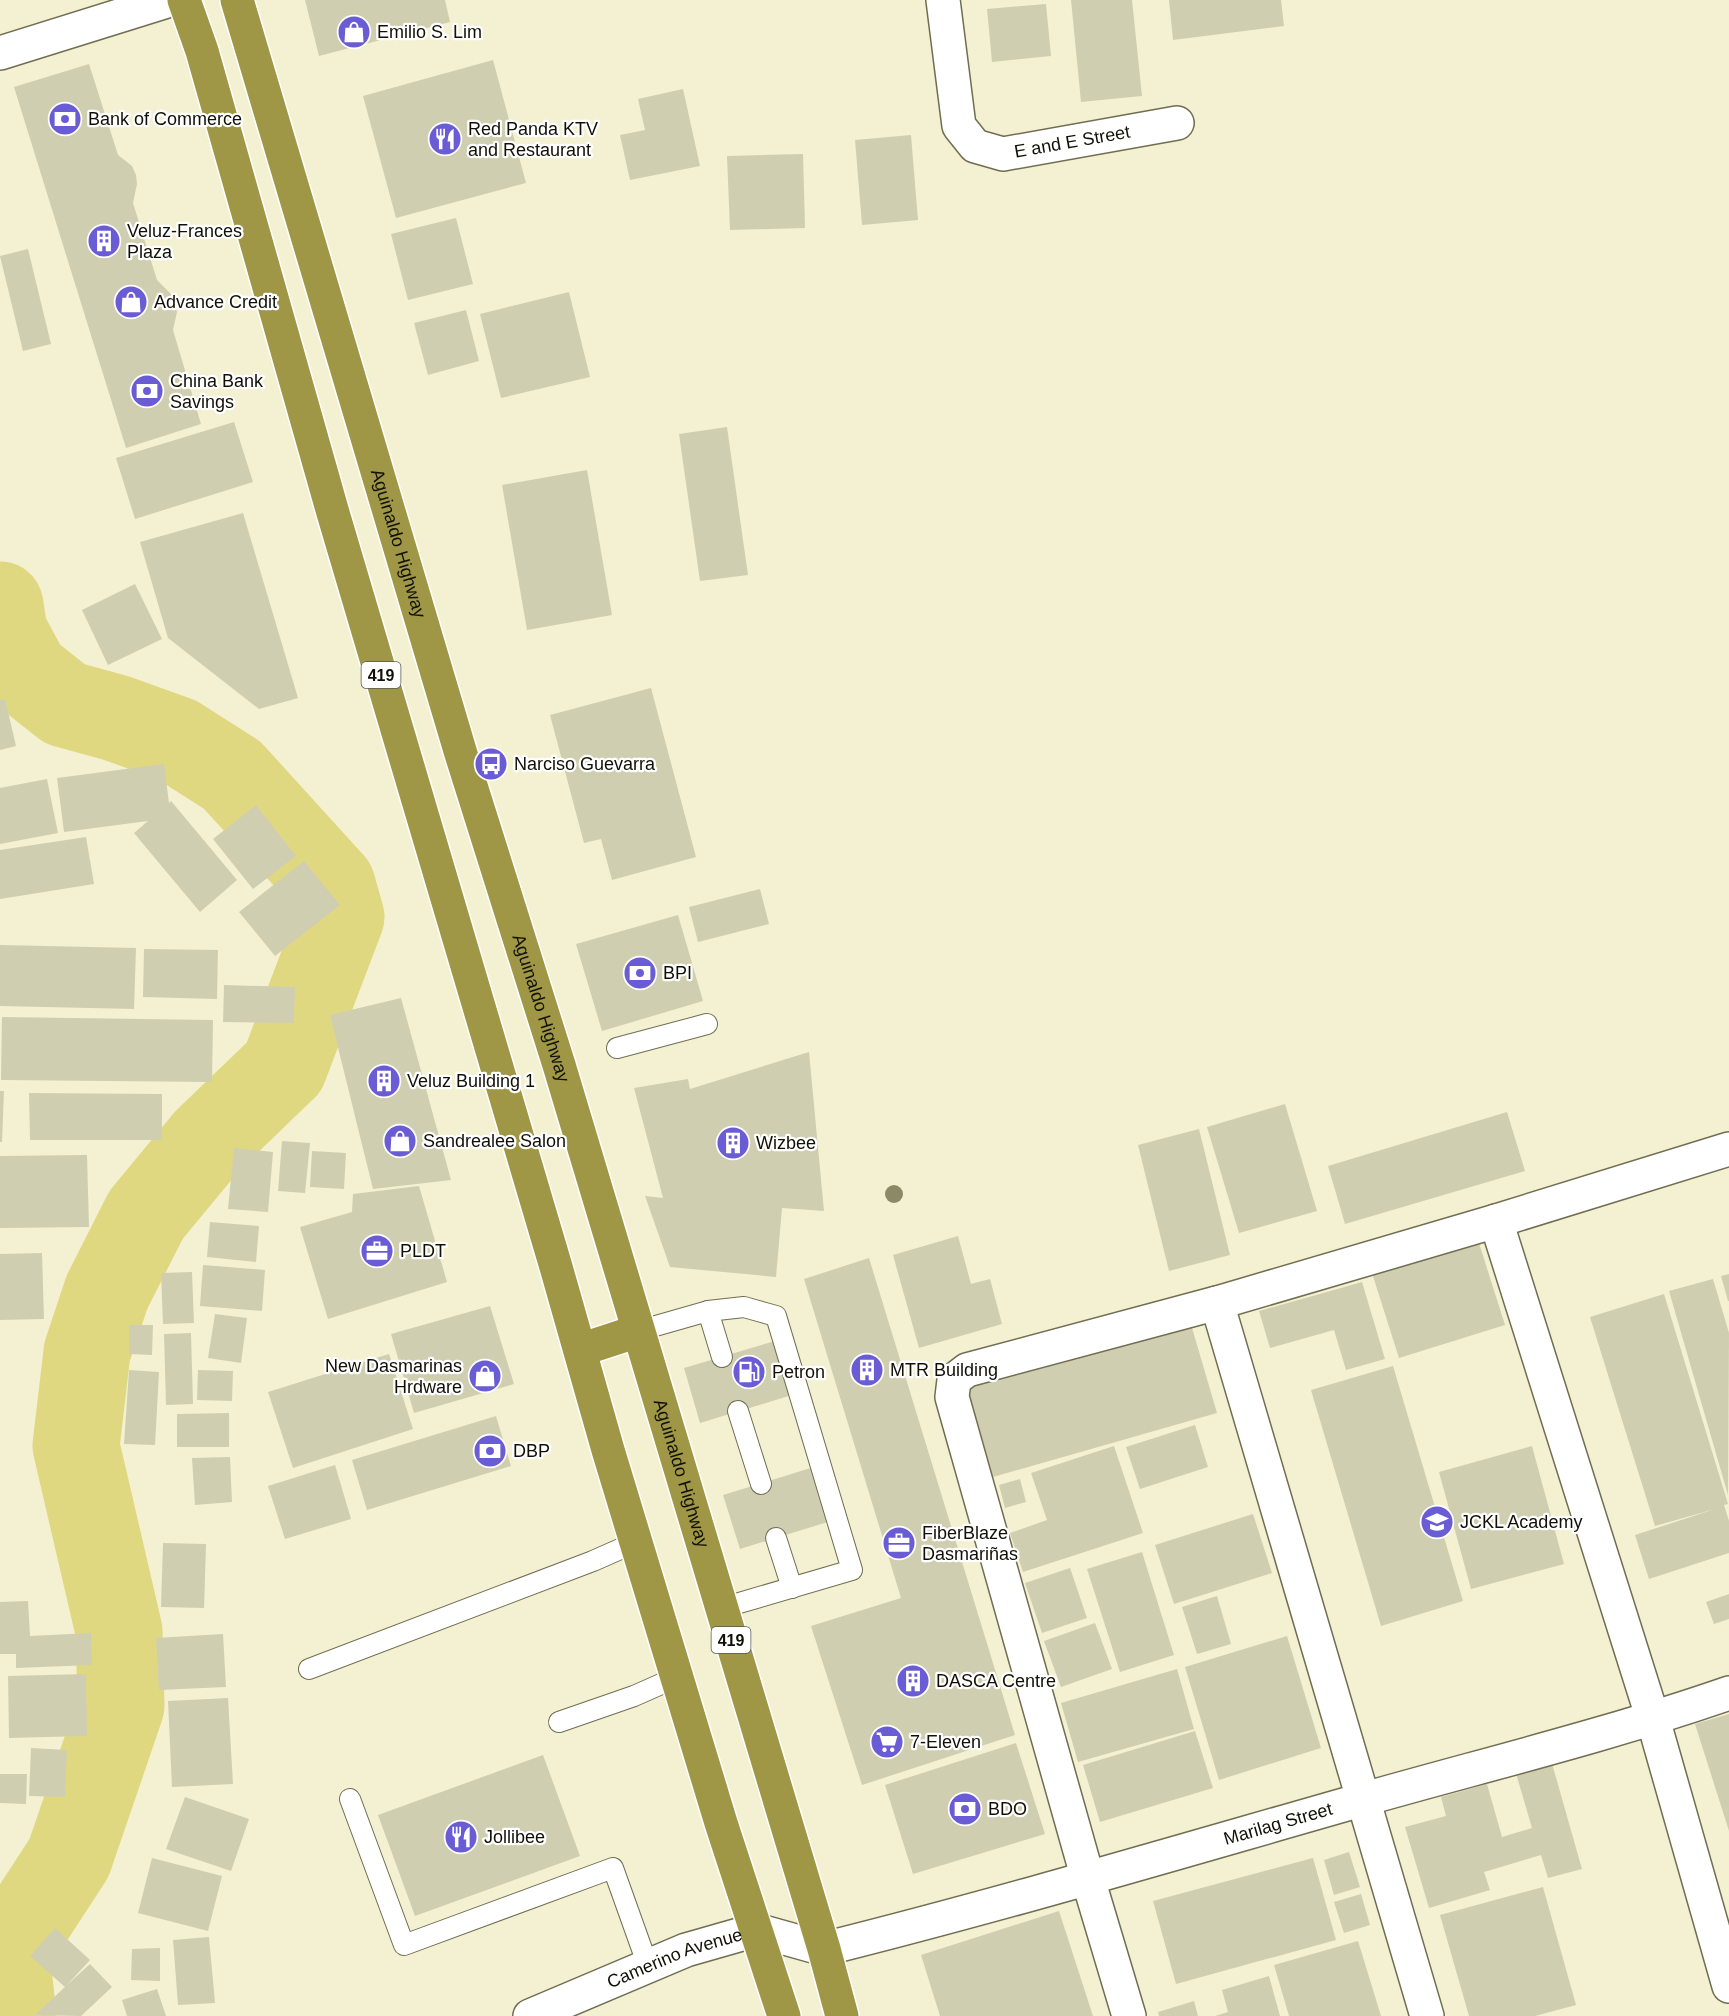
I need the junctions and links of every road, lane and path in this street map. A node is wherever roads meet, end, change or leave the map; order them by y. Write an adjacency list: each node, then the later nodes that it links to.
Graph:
1 (170, 0): 5 (street)
2 (184, 0): 14 (highway, 419)
3 (237, 0): 13 (highway, Aguinaldo Highway / 419)
4 (943, 0): 6 (street, E and E Street)
5 (0, 53)
6 (1177, 123)
7 (707, 1024): 8 (lane)
8 (617, 1048)
9 (1729, 1149): 10 (street)
10 (1496, 1221): 11 (street); 25 (street)
11 (1216, 1303): 28 (street); 29 (street)
12 (708, 1311): 13 (lane); 15 (lane); 20 (lane)
13 (638, 1331): 14 (highway); 21 (highway, Aguinaldo Highway / 419)
14 (580, 1350): 19 (highway, 419)
15 (722, 1357)
16 (738, 1411): 17 (lane)
17 (761, 1484)
18 (776, 1538): 20 (lane)
19 (636, 1542): 22 (lane); 23 (highway, 419)
20 (792, 1588): 21 (lane)
21 (722, 1608): 31 (highway, Aguinaldo Highway / 419)
22 (309, 1669)
23 (677, 1677): 26 (lane); 30 (highway, 419)
24 (1729, 1693): 25 (street, Marilag Street)
25 (1653, 1719): 28 (street, Marilag Street); 33 (street)
26 (559, 1722)
27 (350, 1799): 32 (lane)
28 (1362, 1799): 29 (street, Marilag Street); 38 (street)
29 (1088, 1879): 31 (street, Marilag Street); 37 (street)
30 (756, 1930): 31 (street, Camerino Avenue); 32 (street, Camerino Avenue); 35 (highway, 419)
31 (824, 1949): 36 (highway, Aguinaldo Highway / 419)
32 (648, 1966): 34 (street, Camerino Avenue)
33 (1729, 1986)
34 (530, 2016)
35 (784, 2016)
36 (842, 2016)
37 (1129, 2016)
38 (1427, 2016)

